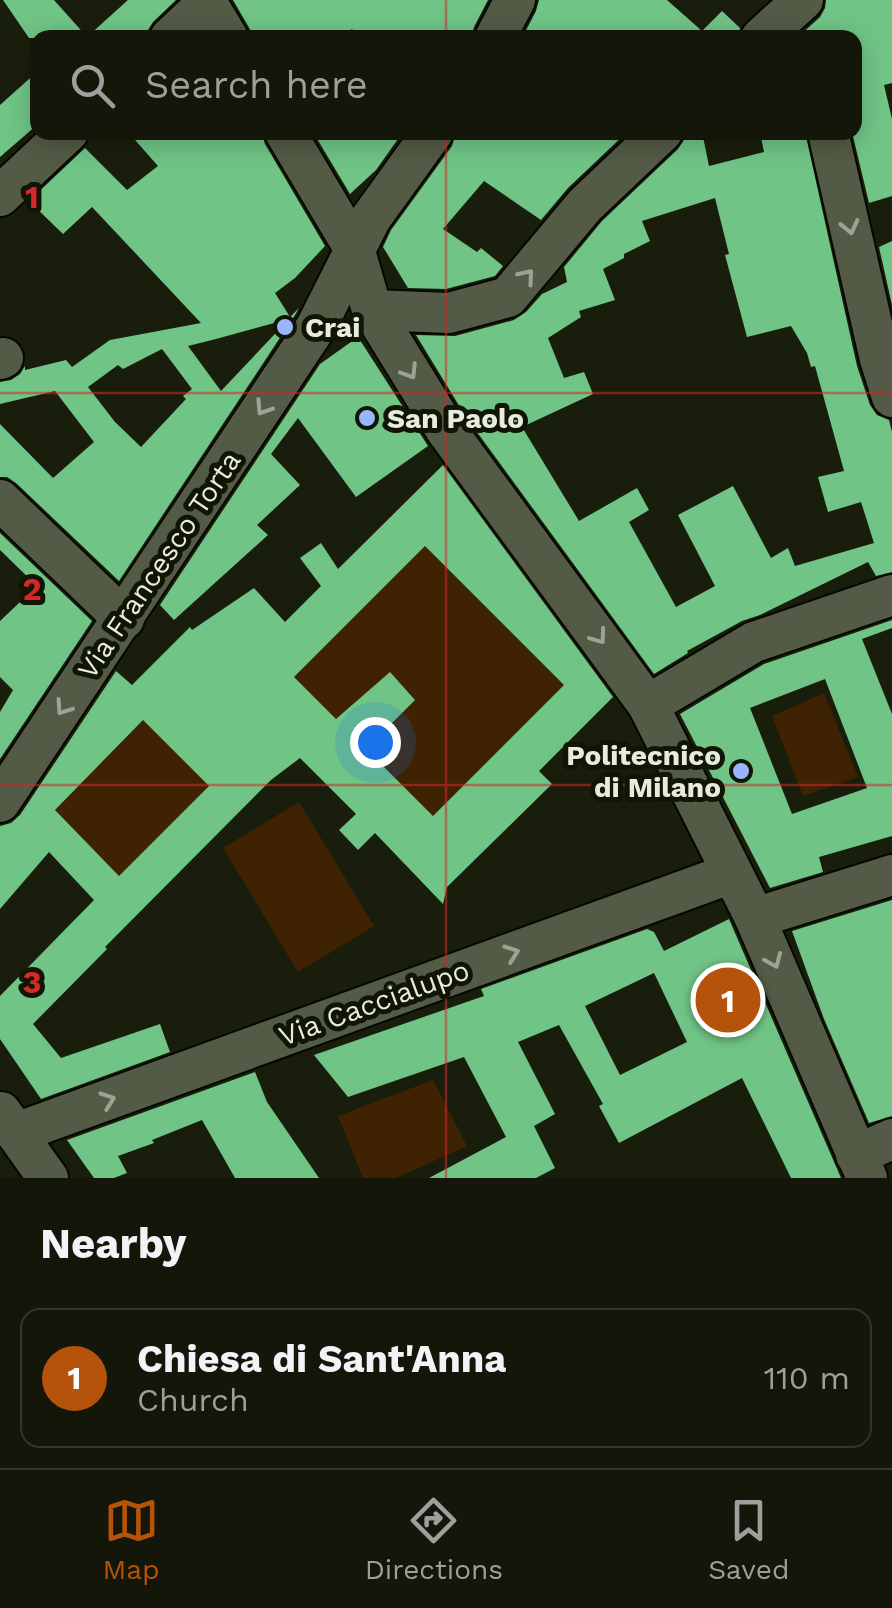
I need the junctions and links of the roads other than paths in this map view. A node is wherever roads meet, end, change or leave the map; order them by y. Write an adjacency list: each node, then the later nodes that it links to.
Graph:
1 (515, 0): 6 (street)
2 (206, 2): 4 (street); 5 (street)
3 (801, 10): 7 (street)
4 (178, 30)
5 (223, 30)
6 (499, 30)
7 (773, 30)
8 (60, 140): 13 (street)
9 (289, 140): 14 (street)
10 (427, 140): 14 (street, Via Francesco Torta)
11 (654, 140): 15 (street, one-way to 11)
12 (830, 140): 16 (street, one-way to 16)
13 (0, 196)
14 (354, 248): 15 (street); 19 (street, Via Francesco Torta, one-way to 19)
15 (372, 310): 20 (street, one-way to 20)
16 (892, 398)
17 (0, 500): 19 (street)
18 (892, 594): 20 (street)
19 (124, 618): 21 (street, Via Francesco Torta, one-way to 21)
20 (648, 705): 22 (street)
21 (0, 802)
22 (732, 873): 24 (street); 25 (street, Via Caccialupo, one-way to 22)
23 (892, 875): 24 (street)
24 (756, 918): 26 (street, one-way to 26)
25 (8, 1122): 27 (street)
26 (872, 1157)
27 (48, 1178)

